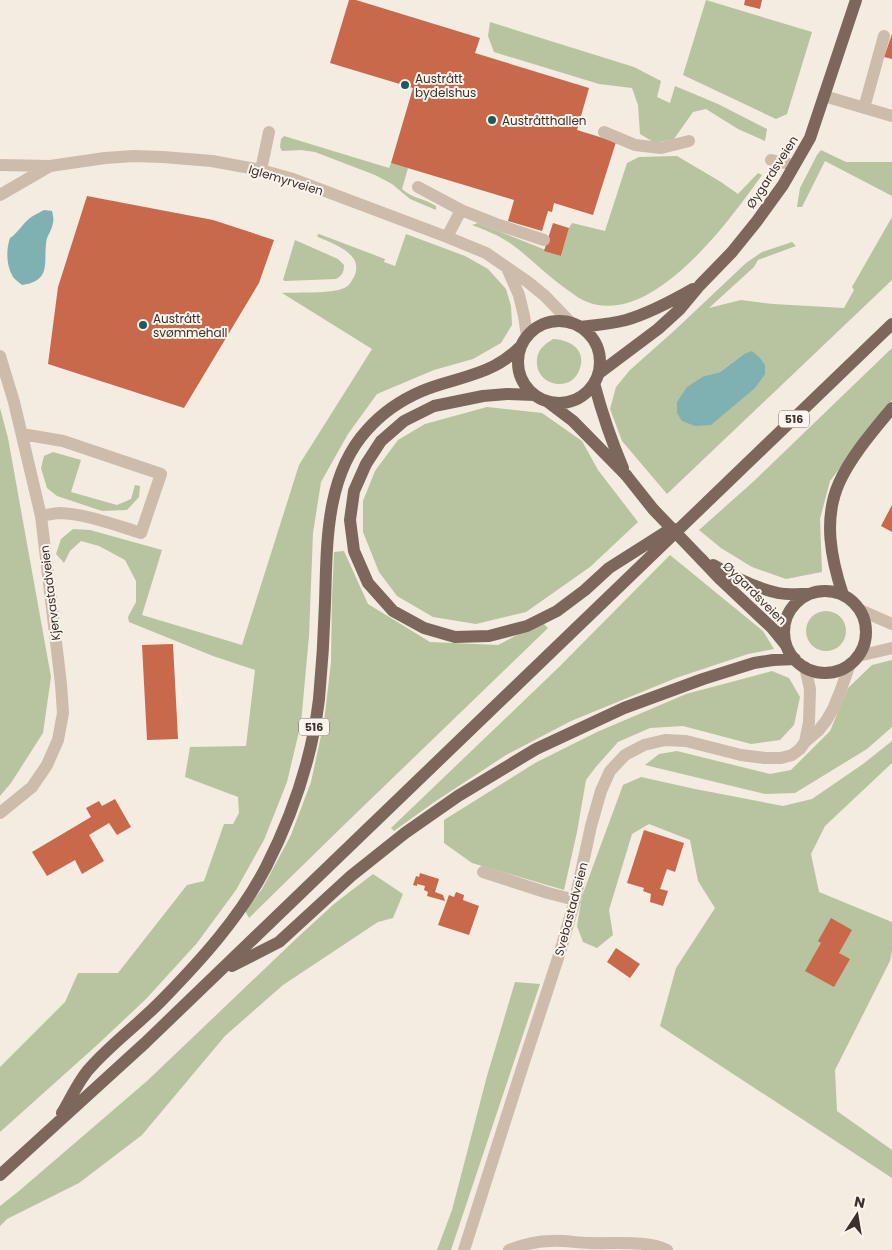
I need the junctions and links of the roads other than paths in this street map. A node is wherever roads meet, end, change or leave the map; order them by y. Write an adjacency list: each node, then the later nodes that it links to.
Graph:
1 (856, 0): 3 (main road, Øygardsveien)
2 (884, 36): 4 (street)
3 (824, 96): 4 (street); 11 (main road, Øygardsveien)
4 (864, 108): 5 (street)
5 (892, 116)
6 (269, 132): 13 (street)
7 (604, 132): 8 (street)
8 (689, 141)
9 (771, 160): 11 (street)
10 (0, 165): 12 (street, Iglemyrveien)
11 (794, 165): 20 (main road, Øygardsveien)
12 (50, 166): 13 (street, Iglemyrveien); 15 (street, Iglemyrveien)
13 (261, 170): 17 (street, Iglemyrveien)
14 (418, 187): 16 (street)
15 (0, 195)
16 (461, 210): 17 (street); 18 (street)
17 (447, 237): 19 (street, Iglemyrveien)
18 (544, 240)
19 (507, 268): 22 (street, Iglemyrveien); 23 (street)
20 (700, 286): 22 (main road, Øygardsveien); 25 (main road, Øygardsveien)
21 (892, 324): 31 (main road, 516)
22 (576, 325): 23 (main road, Øygardsveien); 25 (main road, Øygardsveien)
23 (524, 341): 26 (main road, Øygardsveien); 47 (main road, 516)
24 (0, 356): 29 (street, Kjervastadveien)
25 (596, 379): 27 (main road, Øygardsveien); 30 (main road, Øygardsveien)
26 (535, 395): 27 (main road, Øygardsveien); 31 (main road, 516)
27 (547, 401): 30 (main road, Øygardsveien)
28 (892, 408): 35 (main road)
29 (22, 434): 32 (street, Kjervastadveien); 32 (street)
30 (626, 475): 33 (main road, Øygardsveien, bridge)
31 (695, 513): 46 (main road, 516)
32 (41, 516): 43 (street, Kjervastadveien)
33 (724, 577): 34 (main road, Øygardsveien); 38 (main road, Øygardsveien)
34 (809, 594): 35 (main road, Øygardsveien); 38 (main road, Øygardsveien)
35 (843, 595): 36 (main road)
36 (860, 610): 37 (street); 40 (main road)
37 (892, 624)
38 (787, 646): 41 (main road, Øygardsveien)
39 (892, 648): 40 (street)
40 (854, 660): 41 (main road); 42 (street, Svebastadveien)
41 (800, 663): 42 (street); 46 (main road, 516)
42 (805, 742): 45 (street, Svebastadveien)
43 (0, 813)
44 (483, 872): 45 (street)
45 (575, 900): 49 (street, Svebastadveien)
46 (219, 973): 47 (main road, 516)
47 (54, 1126): 48 (main road, 516)
48 (0, 1175)
49 (464, 1250)
50 (509, 1250): 51 (street)
51 (667, 1250)

